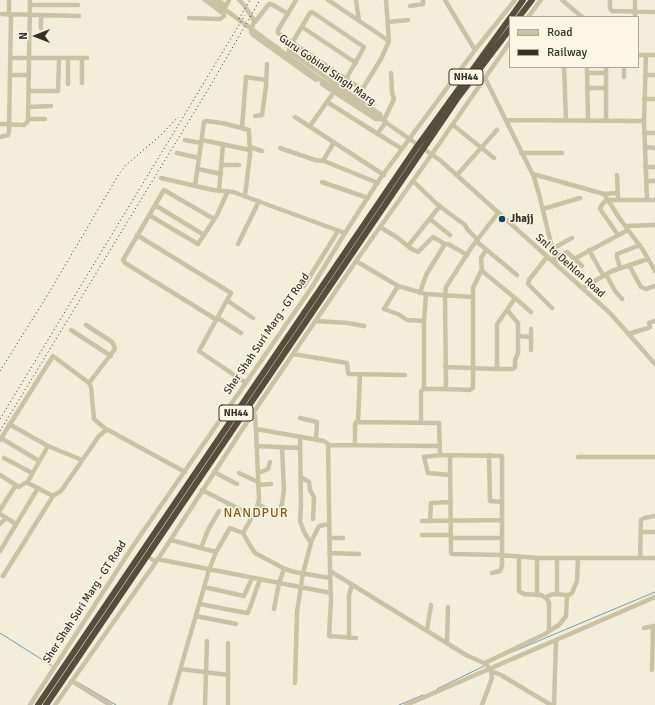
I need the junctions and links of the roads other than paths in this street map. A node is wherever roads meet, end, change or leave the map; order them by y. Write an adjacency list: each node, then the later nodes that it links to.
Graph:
1 (9, 0): 29 (street)
2 (205, 0): 37 (street)
3 (212, 0): 90 (street, Guru Gobind Singh Marg)
4 (218, 0): 5 (street)
5 (229, 0)
6 (239, 0): 40 (street)
7 (296, 0): 27 (street)
8 (329, 0): 41 (street)
9 (356, 0): 41 (street)
10 (386, 0): 42 (street)
11 (423, 0): 24 (street)
12 (445, 0): 49 (street)
13 (514, 0): 49 (street, Sher Shah Suri Marg - GT Road)
14 (523, 0): 33 (highway, Sher Shah Suri Marg - GT Road / NH44)
15 (532, 0): 34 (highway)
16 (541, 0): 35 (street)
17 (562, 0): 36 (street)
18 (610, 0): 28 (street)
19 (635, 0): 28 (street)
20 (269, 2): 27 (street); 40 (street)
21 (30, 3): 22 (street); 30 (street)
22 (51, 3): 23 (street)
23 (78, 5)
24 (410, 6)
25 (655, 12): 28 (street)
26 (0, 14): 29 (street)
27 (288, 14): 47 (street)
28 (635, 14)
29 (10, 15): 30 (street); 53 (street)
30 (30, 15): 31 (street); 54 (street)
31 (41, 15): 32 (street); 44 (street)
32 (79, 16)
33 (511, 16)
34 (520, 16)
35 (529, 16)
36 (581, 16)
37 (189, 18)
38 (509, 18): 107 (highway, Sher Shah Suri Marg - GT Road / NH44)
39 (408, 20): 42 (street)
40 (254, 21): 80 (street)
41 (359, 21): 46 (street)
42 (388, 22): 46 (street)
43 (302, 27): 47 (street); 57 (street); 57 (street)
44 (41, 28)
45 (509, 30): 107 (highway, Sher Shah Suri Marg - GT Road / NH44)
46 (389, 41): 72 (street)
47 (292, 42): 72 (street); 76 (street)
48 (509, 43): 71 (street)
49 (475, 50): 106 (street, Sher Shah Suri Marg - GT Road)
50 (639, 55): 51 (street)
51 (646, 55): 52 (street); 68 (street)
52 (655, 55)
53 (10, 58): 54 (street); 66 (street)
54 (29, 59): 55 (street); 67 (street)
55 (59, 59): 56 (street); 79 (street)
56 (68, 59): 74 (street); 75 (street)
57 (356, 63): 72 (street)
58 (267, 64): 73 (street)
59 (564, 68): 92 (street)
60 (587, 68): 63 (street)
61 (606, 68): 64 (street)
62 (624, 68): 70 (street)
63 (588, 73): 64 (street); 77 (street)
64 (606, 73): 78 (street)
65 (391, 74): 90 (street)
66 (10, 75): 67 (street); 97 (street)
67 (29, 75): 79 (street)
68 (645, 75): 69 (street); 81 (street)
69 (655, 75)
70 (624, 77)
71 (485, 78): 91 (street); 98 (street)
72 (347, 79): 76 (street)
73 (266, 80): 86 (street); 100 (street)
74 (82, 83)
75 (68, 84)
76 (340, 88): 90 (street)
77 (588, 88): 78 (street); 93 (street)
78 (606, 88): 94 (street)
79 (29, 91): 85 (street)
80 (334, 92): 83 (street); 90 (street)
81 (644, 99): 82 (street); 95 (street)
82 (655, 99)
83 (327, 102): 99 (street); 104 (street)
84 (51, 106): 85 (street)
85 (28, 107): 88 (street)
86 (255, 116)
87 (296, 117): 99 (street)
88 (28, 119): 89 (street); 97 (street)
89 (45, 119)
90 (382, 119): 104 (street); 106 (street, Guru Gobind Singh Marg)
91 (506, 120): 92 (street); 121 (street)
92 (566, 121): 93 (street)
93 (588, 121): 94 (street)
94 (606, 121): 95 (street)
95 (644, 122): 102 (street)
96 (0, 124): 97 (street)
97 (9, 125): 105 (street)
98 (453, 125): 115 (street); 123 (street)
99 (310, 126): 110 (street)
100 (242, 128): 109 (street); 113 (street)
101 (497, 130): 115 (street)
102 (644, 133): 103 (street); 112 (street)
103 (655, 133)
104 (377, 134): 117 (street)
105 (0, 137)
106 (410, 138): 117 (street, Sher Shah Suri Marg - GT Road); 123 (street, Guru Gobind Singh Marg)
107 (426, 138): 118 (highway, Sher Shah Suri Marg - GT Road / NH44)
108 (185, 140): 109 (street)
109 (202, 142): 111 (street); 124 (street)
110 (334, 142): 126 (street); 134 (street)
111 (224, 144): 113 (street); 127 (street)
112 (645, 147): 116 (street); 129 (street)
113 (250, 148): 119 (street); 148 (street)
114 (280, 148): 126 (street)
115 (481, 148): 125 (street); 135 (street)
116 (655, 148)
117 (402, 149): 134 (street, Sher Shah Suri Marg - GT Road)
118 (418, 150): 366 (highway, Sher Shah Suri Marg - GT Road / NH44); 367 (highway, Sher Shah Suri Marg - GT Road / NH44)
119 (262, 151)
120 (178, 153): 124 (street)
121 (521, 153): 122 (street); 133 (street)
122 (562, 153)
123 (432, 154): 135 (street, Snl to Dehlon Road); 138 (street)
124 (199, 158): 131 (street)
125 (494, 158)
126 (323, 161): 142 (street)
127 (222, 165): 128 (street); 132 (street)
128 (239, 165)
129 (645, 167): 130 (street); 139 (street)
130 (655, 167)
131 (198, 169): 132 (street); 143 (street)
132 (221, 174): 144 (street)
133 (533, 174): 147 (street); 158 (street)
134 (384, 175): 142 (street, Sher Shah Suri Marg - GT Road)
135 (457, 175): 159 (street, Snl to Dehlon Road)
136 (617, 176): 146 (street)
137 (160, 178): 143 (street)
138 (413, 181): 157 (street); 164 (street)
139 (646, 181): 140 (street); 153 (street)
140 (655, 181)
141 (322, 182): 149 (street)
142 (378, 183): 149 (street, Sher Shah Suri Marg - GT Road)
143 (194, 186): 144 (street)
144 (220, 190): 145 (street)
145 (228, 191): 148 (street); 161 (street)
146 (618, 193): 147 (street); 152 (street)
147 (604, 194): 151 (street)
148 (245, 196): 155 (street)
149 (368, 198): 167 (street, Sher Shah Suri Marg - GT Road)
150 (580, 198): 158 (street)
151 (608, 199): 152 (street); 165 (street); 171 (street)
152 (618, 200): 153 (street)
153 (647, 200): 154 (street)
154 (655, 200)
155 (259, 201): 166 (street); 174 (street)
156 (155, 205): 160 (street); 161 (street); 169 (street)
157 (440, 206): 162 (street); 173 (street)
158 (543, 209): 178 (street)
159 (498, 213): 173 (street); 182 (street, Snl to Dehlon Road)
160 (149, 216): 168 (street); 169 (street)
161 (214, 219): 169 (street)
162 (430, 219): 170 (street); 177 (street)
163 (655, 225): 165 (street)
164 (380, 227): 177 (street); 186 (street)
165 (627, 228): 171 (street); 176 (street)
166 (338, 231): 167 (street); 196 (street)
167 (345, 233): 232 (street, Sher Shah Suri Marg - GT Road)
168 (137, 235): 206 (street); 211 (street)
169 (204, 235)
170 (450, 235)
171 (618, 235): 180 (street)
172 (572, 238): 178 (street)
173 (477, 241): 179 (street); 181 (street)
174 (238, 244)
175 (445, 244): 177 (street); 181 (street); 200 (street)
176 (640, 245): 185 (street); 192 (street)
177 (408, 246)
178 (552, 249): 183 (street)
179 (486, 250): 191 (street); 194 (street)
180 (589, 250): 184 (street); 195 (street)
181 (467, 255): 202 (street)
182 (547, 257): 187 (street, Snl to Dehlon Road); 207 (street)
183 (554, 258): 184 (street); 187 (street)
184 (574, 258): 190 (street)
185 (648, 259): 188 (street); 189 (street)
186 (356, 261): 197 (street); 212 (street)
187 (556, 264): 199 (street, Snl to Dehlon Road)
188 (629, 265): 192 (street); 198 (street)
189 (653, 265): 193 (street)
190 (582, 266)
191 (482, 268): 203 (street); 204 (street)
192 (620, 268): 195 (street)
193 (655, 271)
194 (517, 275)
195 (605, 275): 199 (street); 205 (street)
196 (304, 286)
197 (398, 286): 200 (street); 213 (street)
198 (655, 286)
199 (582, 288): 220 (street, Snl to Dehlon Road)
200 (420, 292): 201 (street)
201 (426, 294): 202 (street); 213 (street)
202 (445, 296): 203 (street); 227 (street)
203 (473, 298): 228 (street)
204 (515, 298): 208 (street); 209 (street)
205 (622, 299)
206 (228, 301): 210 (street); 211 (street)
207 (552, 308)
208 (507, 310): 221 (street); 229 (street)
209 (532, 312)
210 (253, 318)
211 (218, 319): 219 (street); 232 (street)
212 (316, 321): 216 (street); 224 (street)
213 (424, 321): 234 (street)
214 (655, 321): 220 (street)
215 (86, 325): 225 (street)
216 (364, 326)
217 (531, 329): 222 (street)
218 (70, 330): 225 (street)
219 (241, 333)
220 (628, 334): 226 (street, Snl to Dehlon Road)
221 (518, 336): 222 (street); 229 (street)
222 (531, 337): 223 (street)
223 (531, 350)
224 (293, 354): 230 (street); 236 (street)
225 (111, 356): 233 (street)
226 (655, 364)
227 (445, 367): 228 (street); 235 (street)
228 (473, 368): 229 (street); 235 (street)
229 (497, 369)
230 (360, 374): 231 (street); 238 (street)
231 (405, 375)
232 (249, 381): 262 (street, Sher Shah Suri Marg - GT Road)
233 (89, 383): 240 (street); 242 (street)
234 (424, 389): 235 (street); 239 (street)
235 (446, 389)
236 (253, 414): 241 (street); 263 (street)
237 (300, 418): 245 (street)
238 (358, 422): 239 (street); 246 (street)
239 (421, 423): 250 (street)
240 (9, 424): 244 (street); 248 (street)
241 (256, 429): 243 (street); 249 (street)
242 (107, 430): 259 (street); 262 (street)
243 (300, 437): 245 (street); 252 (street)
244 (1, 439): 260 (street)
245 (316, 440): 247 (street)
246 (355, 444): 247 (street); 250 (street)
247 (328, 445): 294 (street)
248 (48, 446): 259 (street); 260 (street)
249 (256, 446): 251 (street); 265 (street)
250 (440, 446): 253 (street)
251 (282, 447): 252 (street); 280 (street)
252 (300, 448): 269 (street)
253 (440, 455): 254 (street); 268 (street)
254 (450, 455): 255 (street); 268 (street)
255 (489, 455): 279 (street); 279 (street)
256 (578, 457): 257 (street)
257 (655, 457)
258 (4, 458): 266 (street)
259 (82, 460): 277 (street)
260 (40, 461): 266 (street)
261 (270, 462): 265 (street)
262 (185, 472): 305 (street, Sher Shah Suri Marg - GT Road)
263 (214, 472): 271 (street); 276 (street)
264 (239, 473): 272 (street)
265 (258, 473): 272 (street)
266 (32, 474): 270 (street)
267 (0, 475): 274 (street)
268 (450, 475): 278 (street)
269 (301, 477): 287 (street); 304 (street)
270 (27, 483): 274 (street); 275 (street)
271 (237, 484)
272 (258, 484): 273 (street); 280 (street)
273 (271, 484)
274 (16, 485): 281 (street)
275 (38, 488): 277 (street); 293 (street)
276 (202, 490): 284 (street); 303 (street)
277 (53, 496): 326 (street)
278 (451, 502): 288 (street); 291 (street)
279 (502, 502): 289 (street)
280 (258, 504): 284 (street)
281 (0, 510)
282 (219, 511): 306 (street)
283 (0, 514): 286 (street)
284 (253, 516): 295 (street)
285 (655, 516): 296 (street)
286 (6, 518): 292 (street); 293 (street)
287 (313, 519)
288 (451, 520): 289 (street); 291 (street); 299 (street)
289 (502, 520): 302 (street)
290 (422, 521): 291 (street)
291 (430, 521)
292 (0, 524)
293 (16, 524): 307 (street)
294 (329, 524): 300 (street); 304 (street)
295 (243, 532): 309 (street); 321 (street)
296 (640, 532): 297 (street); 318 (street)
297 (655, 532)
298 (422, 535): 299 (street)
299 (451, 536): 302 (street); 312 (street)
300 (329, 538): 301 (street); 310 (street)
301 (343, 538)
302 (502, 538): 312 (street)
303 (170, 540): 306 (street); 320 (street)
304 (311, 542): 324 (street)
305 (133, 546): 308 (street); 365 (street, Sher Shah Suri Marg - GT Road)
306 (201, 548): 309 (street)
307 (0, 551)
308 (140, 551)
309 (216, 552): 322 (street)
310 (329, 553): 311 (street); 323 (street)
311 (358, 554)
312 (501, 555): 313 (street); 325 (street)
313 (519, 557): 315 (street); 336 (street)
314 (150, 558): 320 (street)
315 (537, 558): 316 (street); 336 (street)
316 (557, 558): 317 (street); 335 (street)
317 (578, 558): 318 (street); 337 (street)
318 (640, 558): 319 (street)
319 (655, 558)
320 (157, 561): 322 (street); 362 (street)
321 (284, 569): 324 (street); 330 (street)
322 (209, 570): 327 (street); 332 (street)
323 (330, 571): 328 (street); 331 (street)
324 (303, 573): 328 (street); 333 (street)
325 (492, 573)
326 (3, 576)
327 (252, 578): 329 (street); 332 (street)
328 (330, 578): 334 (street)
329 (260, 579): 330 (street); 340 (street)
330 (279, 583): 333 (street); 343 (street)
331 (352, 586): 348 (street); 350 (street)
332 (204, 587): 340 (street)
333 (301, 587): 334 (street); 363 (street)
334 (331, 593): 350 (street)
335 (557, 594): 337 (street); 339 (street)
336 (537, 595): 339 (street)
337 (567, 595): 349 (street)
338 (655, 596): 352 (street)
339 (546, 597): 349 (street)
340 (200, 604): 344 (street)
341 (431, 604): 348 (street)
342 (448, 607): 355 (street)
343 (274, 609)
344 (196, 616): 345 (street); 358 (street)
345 (236, 624)
346 (654, 626): 347 (street); 356 (street)
347 (644, 628)
348 (427, 630): 355 (street)
349 (549, 631): 357 (street)
350 (349, 638): 351 (street)
351 (356, 638)
352 (556, 640): 357 (street); 376 (street)
353 (207, 641): 360 (street)
354 (228, 643): 361 (street)
355 (447, 643): 357 (street)
356 (654, 645): 359 (street)
357 (488, 667): 364 (street); 373 (street); 374 (street)
358 (181, 669): 360 (street); 370 (street)
359 (652, 670)
360 (205, 673): 361 (street); 371 (street)
361 (228, 675): 372 (street)
362 (72, 681): 368 (street); 369 (street)
363 (295, 683)
364 (539, 698): 375 (street); 376 (street)
365 (30, 705)
366 (38, 705)
367 (46, 705)
368 (55, 705)
369 (110, 705)
370 (170, 705)
371 (205, 705)
372 (228, 705)
373 (406, 705)
374 (482, 705)
375 (539, 705)
376 (552, 705)

